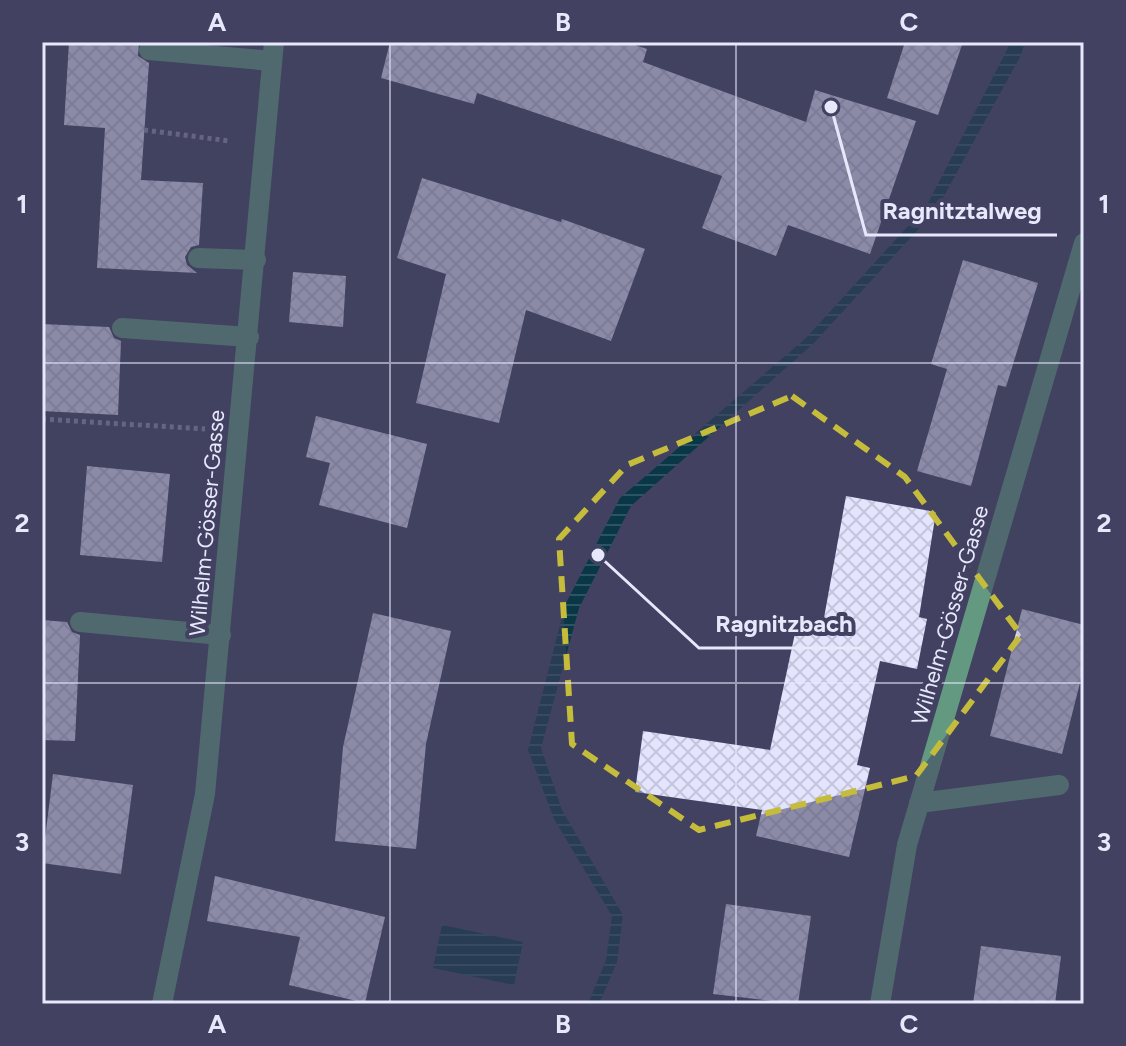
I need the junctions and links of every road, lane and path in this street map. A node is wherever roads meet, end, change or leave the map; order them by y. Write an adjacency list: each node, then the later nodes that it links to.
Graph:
1 (149, 50): 2 (street)
2 (273, 52): 4 (street, Wilhelm-Gösser-Gasse)
3 (144, 130): 4 (path)
4 (266, 143): 7 (street, Wilhelm-Gösser-Gasse)
5 (1084, 243): 15 (street, Wilhelm-Gösser-Gasse)
6 (198, 258): 7 (street)
7 (256, 260): 9 (street, Wilhelm-Gösser-Gasse)
8 (122, 328): 9 (street)
9 (249, 337): 11 (street, Wilhelm-Gösser-Gasse)
10 (42, 419): 11 (path)
11 (240, 431): 13 (street, Wilhelm-Gösser-Gasse)
12 (80, 622): 13 (street)
13 (221, 635): 16 (street, Wilhelm-Gösser-Gasse)
14 (1059, 785): 15 (street)
15 (919, 803): 17 (street, Wilhelm-Gösser-Gasse)
16 (162, 1004)
17 (880, 1004)

